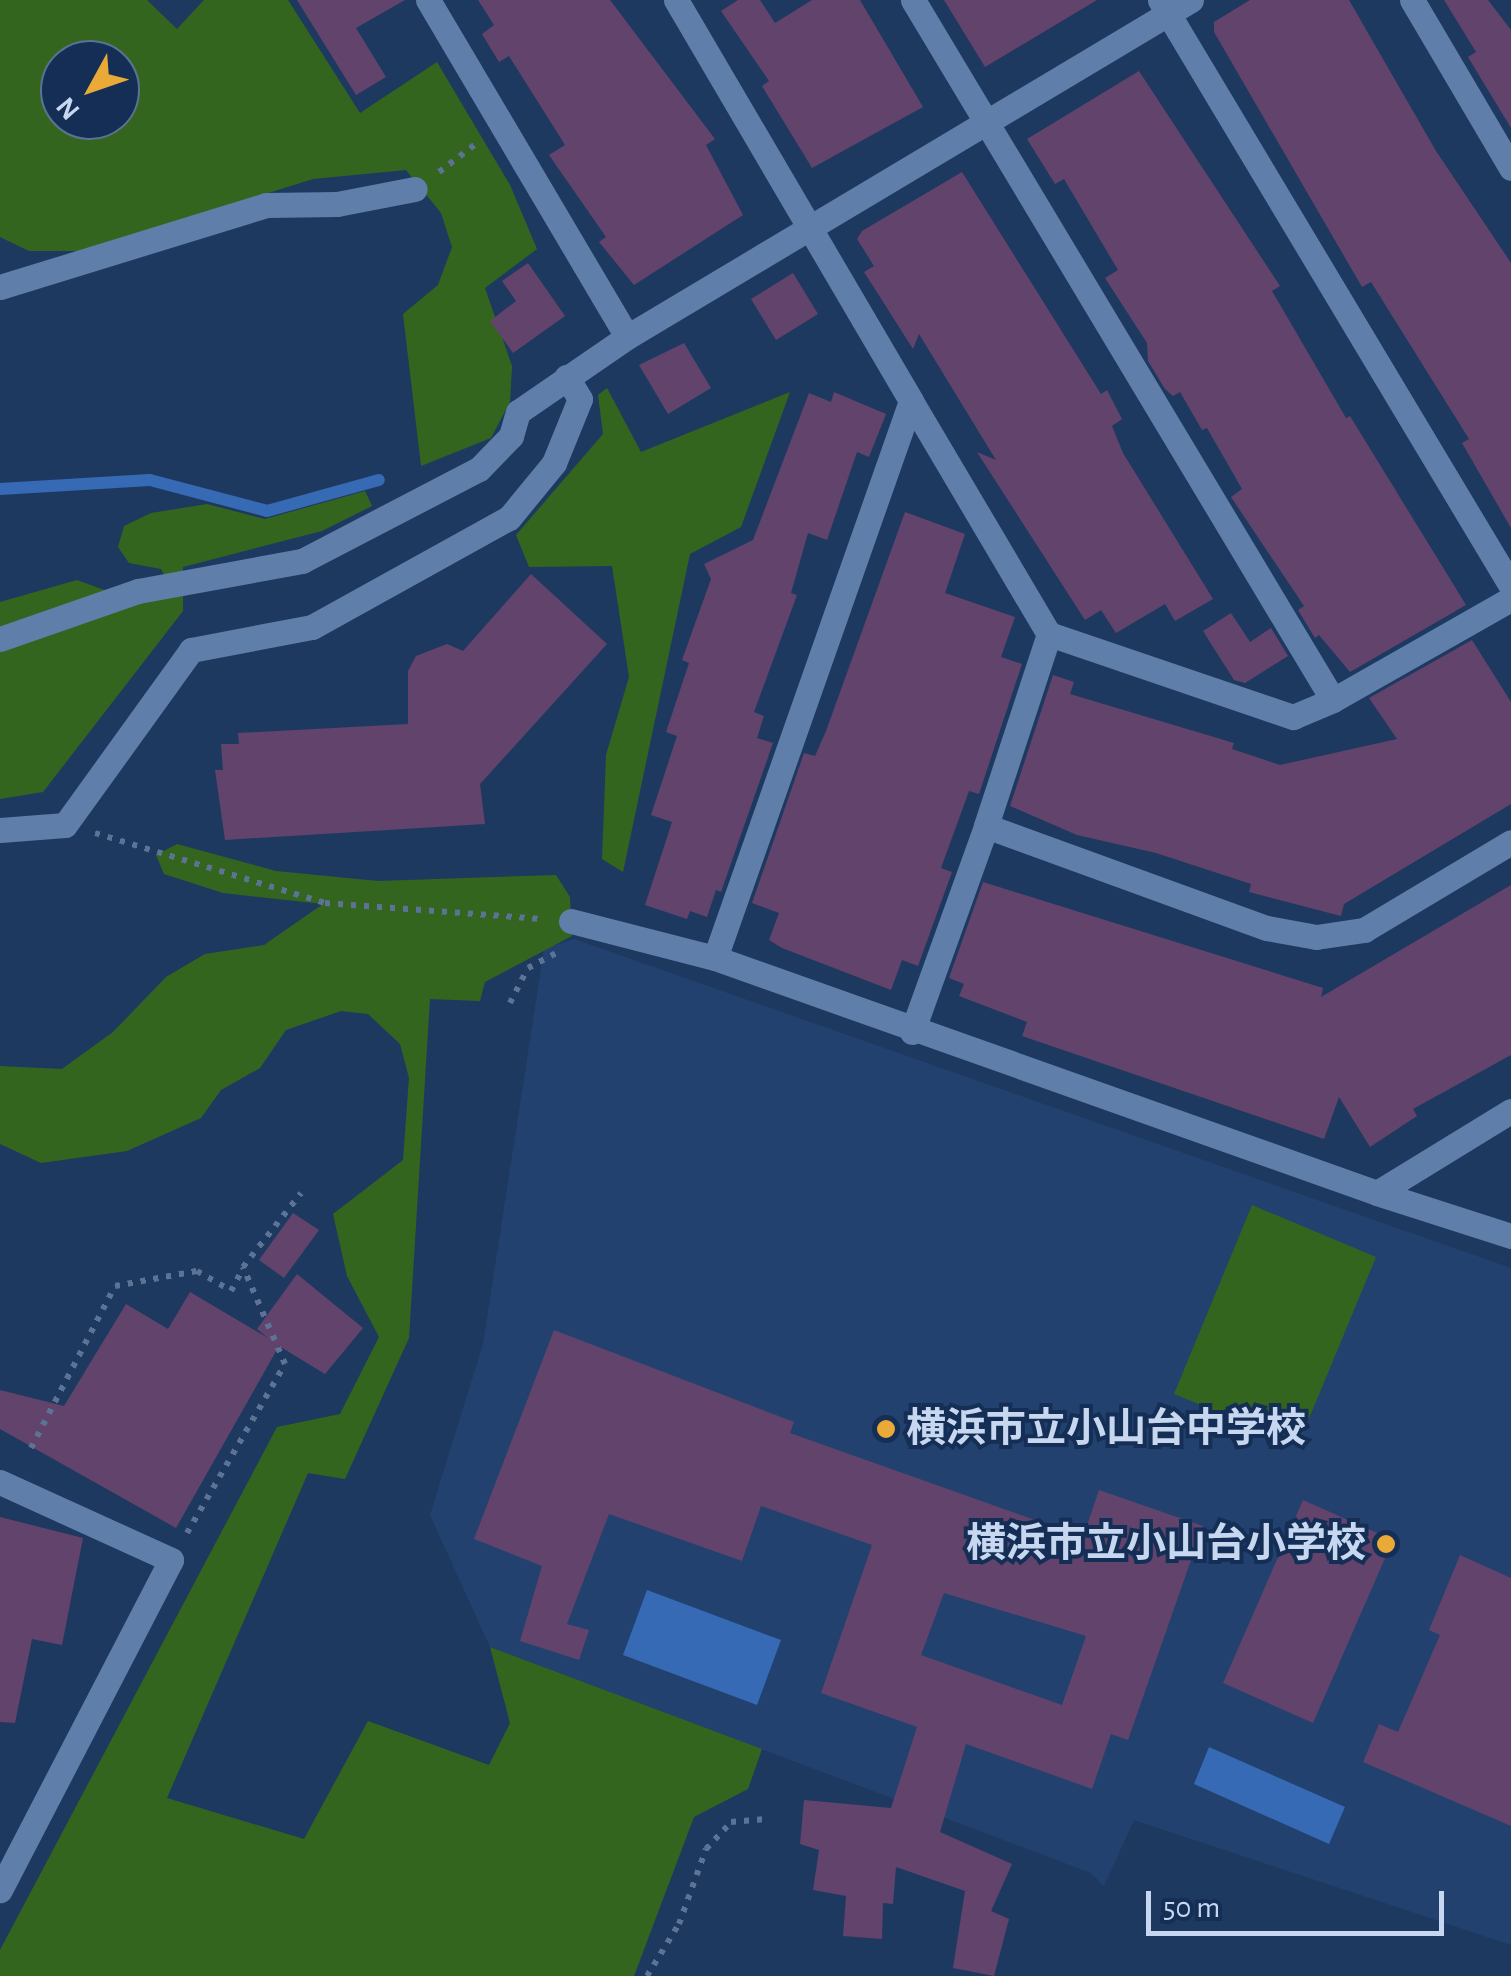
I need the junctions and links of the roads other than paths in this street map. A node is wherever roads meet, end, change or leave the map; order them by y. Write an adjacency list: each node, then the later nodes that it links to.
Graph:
1 (428, 0): 12 (street)
2 (676, 0): 10 (street)
3 (913, 0): 7 (street)
4 (1190, 0): 6 (street)
5 (1412, 0): 8 (street)
6 (1164, 7): 7 (street); 15 (street)
7 (986, 123): 10 (street); 19 (street)
8 (1511, 168)
9 (415, 188): 11 (street)
10 (810, 224): 12 (street); 14 (street)
11 (0, 287)
12 (627, 336): 13 (street)
13 (568, 377): 18 (street); 21 (street)
14 (911, 401): 17 (street); 24 (street)
15 (1511, 586)
16 (1511, 599): 19 (street)
17 (1049, 634): 19 (street); 20 (street)
18 (0, 639)
19 (1333, 700)
20 (986, 826): 22 (street); 25 (street)
21 (0, 830)
22 (1511, 842)
23 (571, 921): 24 (street)
24 (715, 958): 25 (street)
25 (912, 1032): 27 (street)
26 (1511, 1112): 27 (street)
27 (1377, 1193): 28 (street)
28 (1511, 1236)
29 (0, 1482): 30 (street)
30 (0, 1890)

